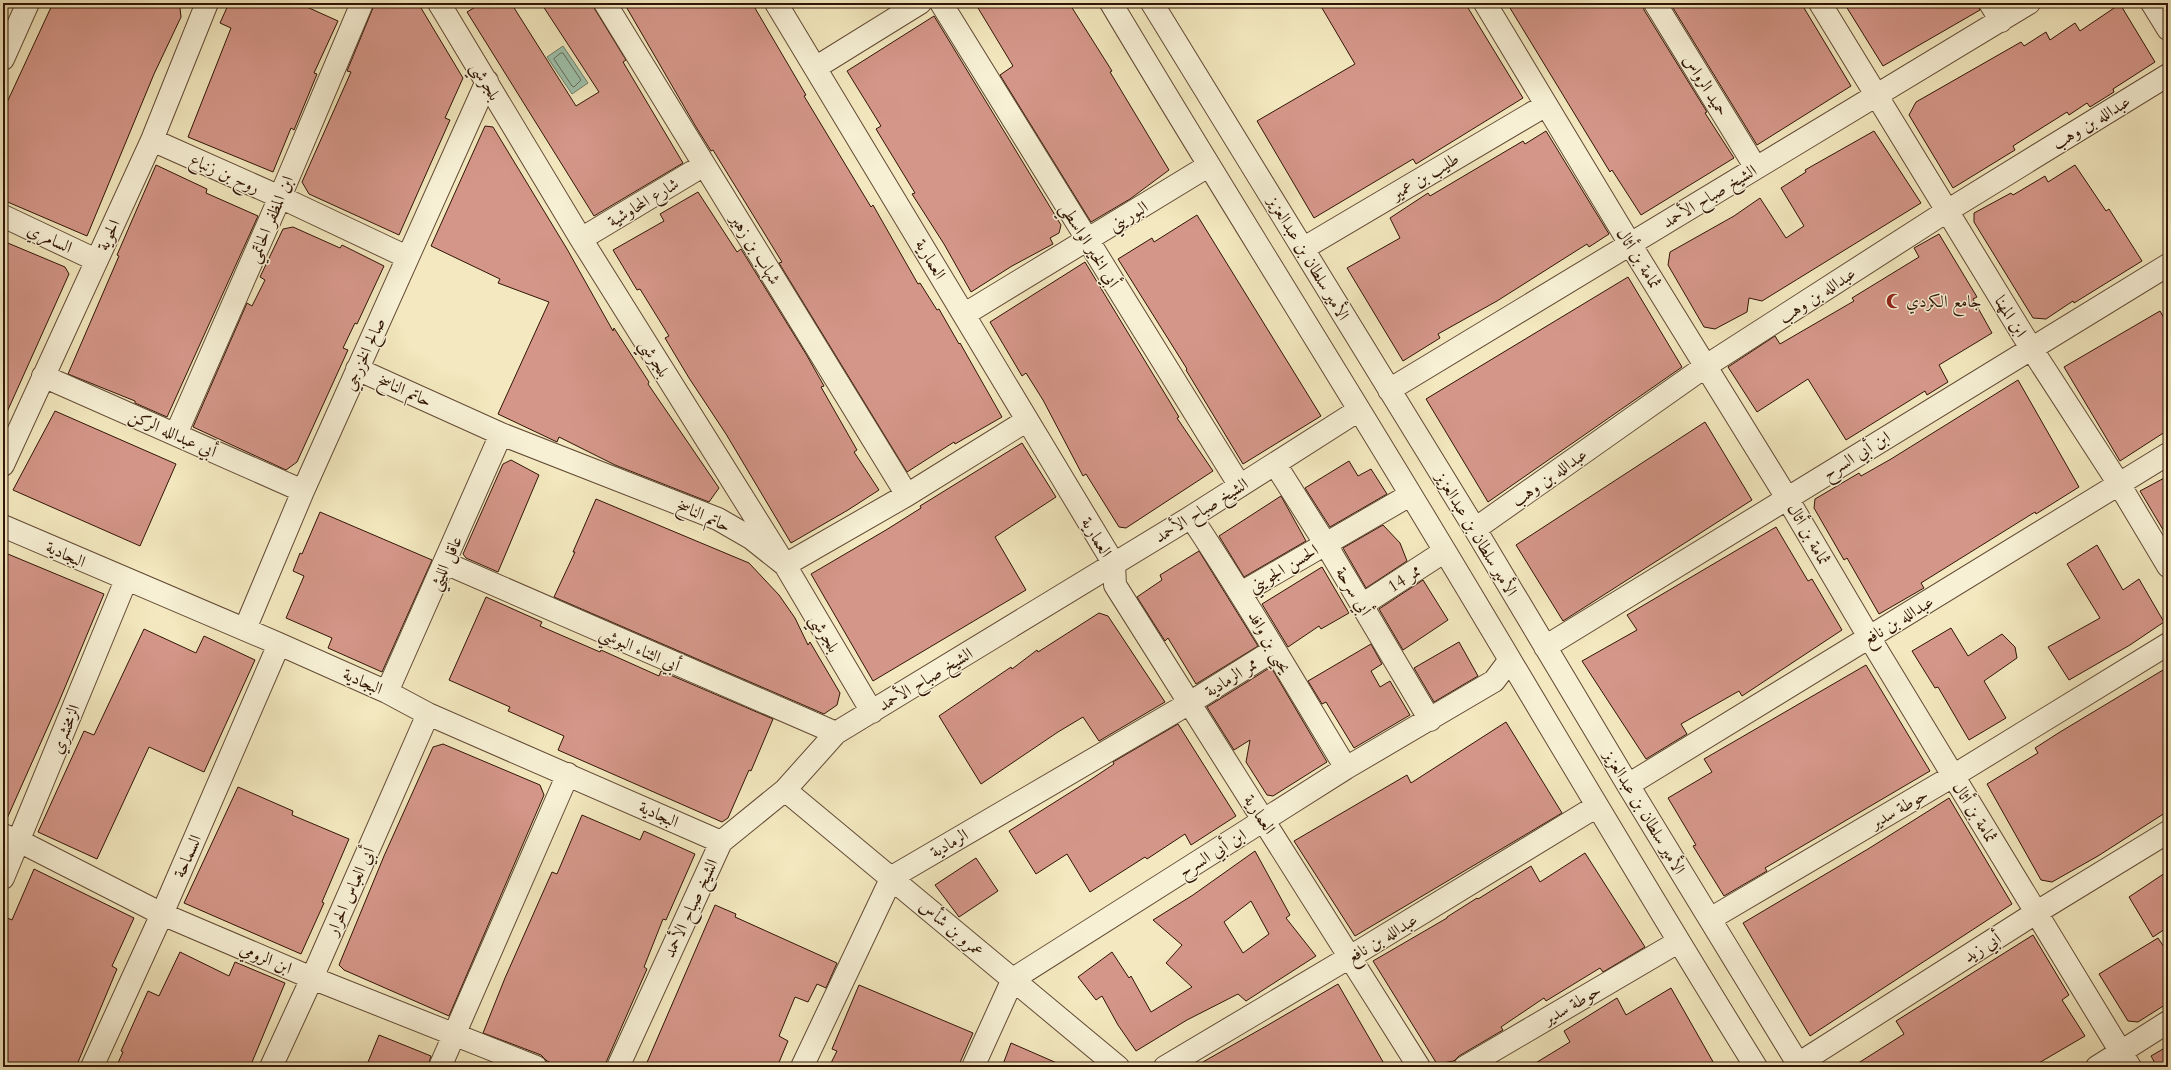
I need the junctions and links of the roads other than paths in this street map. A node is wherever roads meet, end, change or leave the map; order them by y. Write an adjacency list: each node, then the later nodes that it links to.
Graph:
1 (28, 3): 18 (street)
2 (207, 3): 24 (street, الحوية)
3 (362, 3): 28 (street, ابن المظفر الحاتمي)
4 (439, 3): 21 (street, بلجرشي)
5 (605, 3): 25 (street, شهاب بن زهير)
6 (776, 3): 19 (street, العمارية)
7 (920, 3): 19 (street)
8 (941, 3): 32 (street, أبي الخير الواسطي)
9 (1111, 3): 26 (street)
10 (1485, 3): 23 (street, ثمامة بن أثال)
11 (1655, 3): 27 (street, حميد الرواس)
12 (1820, 3): 22 (street, ابن المهنا)
13 (2029, 3): 16 (street, الشيخ صباح الأحمد)
14 (2152, 3): 17 (street)
15 (1157, 5): 34 (street, الأمير سلطان بن عبدالعزيز)
16 (1996, 12): 22 (street, الشيخ صباح الأحمد)
17 (2168, 29)
18 (3, 59)
19 (815, 68): 38 (street, العمارية)
20 (2168, 76): 29 (street, عبدالله بن وهب)
21 (487, 81): 31 (street, بلجرشي); 35 (street, صالح الخزرجي)
22 (1877, 95): 27 (street, الشيخ صباح الأحمد); 29 (street, ابن المهنا)
23 (1546, 105): 33 (street, ثمامة بن أثال); 34 (street, طليب بن عمير)
24 (152, 140): 28 (street, روح بن زنباع); 36 (street, الحوية)
25 (704, 165): 31 (street, شارع المحاوشية); 54 (street, شهاب بن زهير)
26 (1208, 166): 32 (street, البوريني); 44 (street)
27 (1756, 168): 33 (street, الشيخ صباح الأحمد)
28 (280, 197): 35 (street, روح بن زنباع); 46 (street, ابن المظفر الحاتمي)
29 (1947, 211): 39 (street, ابن المهنا); 40 (street, عبدالله بن وهب)
30 (3, 216): 36 (street, السامري)
31 (581, 239): 64 (street, بلجرشي)
32 (1087, 240): 38 (street, البوريني); 52 (street, أبي الخير الواسطي)
33 (1630, 244): 40 (street, ثمامة بن أثال); 43 (street, الشيخ صباح الأحمد)
34 (1304, 248): 43 (street, الأمير سلطان بن عبدالعزيز)
35 (407, 257): 41 (street, صالح الخزرجي)
36 (96, 260): 42 (street, الحوية)
37 (2168, 265): 39 (street, ابن أبي السرح)
38 (965, 314): 45 (street, العمارية)
39 (2031, 348): 51 (street, ابن المهنا); 56 (street, ابن أبي السرح)
40 (1706, 366): 56 (street, ثمامة بن أثال); 59 (street, عبدالله بن وهب)
41 (357, 369): 47 (street, حاتم الناسخ); 53 (street, صالح الخزرجي)
42 (43, 376): 46 (street, أبي عبدالله الركن); 50 (street, الحوية)
43 (1389, 390): 59 (street, الأمير سلطان بن عبدالعزيز)
44 (1359, 410): 49 (street, الشيخ صباح الأحمد); 55 (street)
45 (1026, 421): 54 (street); 63 (street, العمارية)
46 (176, 434): 53 (street, أبي عبدالله الركن)
47 (501, 434): 62 (street, عاقل الليثي); 64 (street, حاتم الناسخ)
48 (2168, 454): 51 (street, عبدالله بن نافع)
49 (1275, 464): 52 (street, الشيخ صباح الأحمد); 60 (street, أبي سرحة)
50 (3, 465)
51 (2119, 484): 65 (street, ابن المهنا); 70 (street, عبدالله بن نافع)
52 (1240, 486): 57 (street, الشيخ صباح الأحمد)
53 (303, 491): 69 (street, صالح الخزرجي)
54 (907, 495): 64 (street)
55 (1410, 495): 60 (street, الحسن الجويني); 61 (street)
56 (1787, 498): 70 (street, ثمامة بن أثال); 73 (street, ابن أبي السرح)
57 (1191, 517): 63 (street, الشيخ صباح الأحمد); 67 (street, يحيى بن وافد)
58 (3, 526): 66 (street, البجادية)
59 (1475, 529): 73 (street, الأمير سلطان بن عبدالعزيز)
60 (1325, 543): 67 (street, الحسن الجويني); 68 (street, أبي سرحة)
61 (1445, 551): 68 (street, ممر 14); 75 (street)
62 (445, 563): 76 (street, عاقل الليثي); 81 (street, أبي الثناء البوشي)
63 (1114, 564): 77 (street, العمارية); 78 (street, الشيخ صباح الأحمد)
64 (785, 565): 78 (street, بلجرشي)
65 (2168, 566)
66 (126, 580): 69 (street, البجادية); 90 (street, الزمخشري)
67 (1241, 593): 74 (street, يحيى بن وافد)
68 (1362, 605): 80 (street, أبي سرحة)
69 (245, 629): 71 (street, البجادية)
70 (1869, 637): 84 (street, ثمامة بن أثال); 85 (street, عبدالله بن نافع)
71 (279, 644): 76 (street, البجادية); 95 (street, السماحة)
72 (2168, 644): 84 (street, حوطة سدير)
73 (1545, 647): 85 (street, الأمير سلطان بن عبدالعزيز)
74 (1274, 650): 77 (street, ممر الرمادية); 82 (street, يحيى بن وافد)
75 (1509, 661): 80 (street, ابن أبي السرح); 87 (street)
76 (387, 692): 79 (street, البجادية)
77 (1188, 704): 88 (street, العمارية); 92 (street, الرمادية)
78 (872, 712): 81 (street, الشيخ صباح الأحمد)
79 (428, 714): 83 (street, البجادية); 99 (street, أبي العباس الحرار)
80 (1430, 720): 82 (street, ابن أبي السرح)
81 (836, 733): 86 (street, الشيخ صباح الأحمد)
82 (1346, 768): 88 (street, ابن أبي السرح)
83 (568, 774): 91 (street, البجادية); 102 (street)
84 (1953, 776): 94 (street, ثمامة بن أثال); 96 (street, حوطة سدير)
85 (1628, 785): 96 (street, الأمير سلطان بن عبدالعزيز)
86 (785, 790): 91 (street, الشيخ صباح الأحمد); 92 (street, عمرو بن شأس)
87 (1597, 806): 97 (street); 98 (street, عبدالله بن نافع)
88 (1264, 821): 98 (street, العمارية); 100 (street, ابن أبي السرح)
89 (2168, 832): 94 (street, أبي زيد)
90 (11, 838): 93 (street, الزمخشري); 95 (street, ابن الرومي)
91 (721, 842): 109 (street, الشيخ صباح الأحمد)
92 (892, 877): 100 (street, عمرو بن شأس); 110 (street)
93 (3, 878)
94 (2037, 912): 103 (street, ثمامة بن أثال); 104 (street, أبي زيد)
95 (162, 914): 99 (street, ابن الرومي); 105 (street, السماحة)
96 (1710, 919): 104 (street, الأمير سلطان بن عبدالعزيز)
97 (1678, 942): 115 (street, حوطة سدير); 116 (street)
98 (1350, 957): 113 (street, عبدالله بن نافع); 114 (street, العمارية)
99 (312, 978): 102 (street, ابن الرومي); 106 (street, أبي العباس الحرار)
100 (1013, 979): 111 (street); 112 (street, عمرو بن شأس)
101 (2168, 1022): 103 (street)
102 (454, 1033): 107 (street); 108 (street, ابن الرومي)
103 (2125, 1059): 117 (street)
104 (1799, 1065)
105 (92, 1067)
106 (271, 1067)
107 (440, 1067)
108 (536, 1067)
109 (618, 1067)
110 (802, 1067)
111 (973, 1067)
112 (1118, 1067)
113 (1165, 1067)
114 (1419, 1067)
115 (1465, 1067)
116 (1756, 1067)
117 (2097, 1067)

